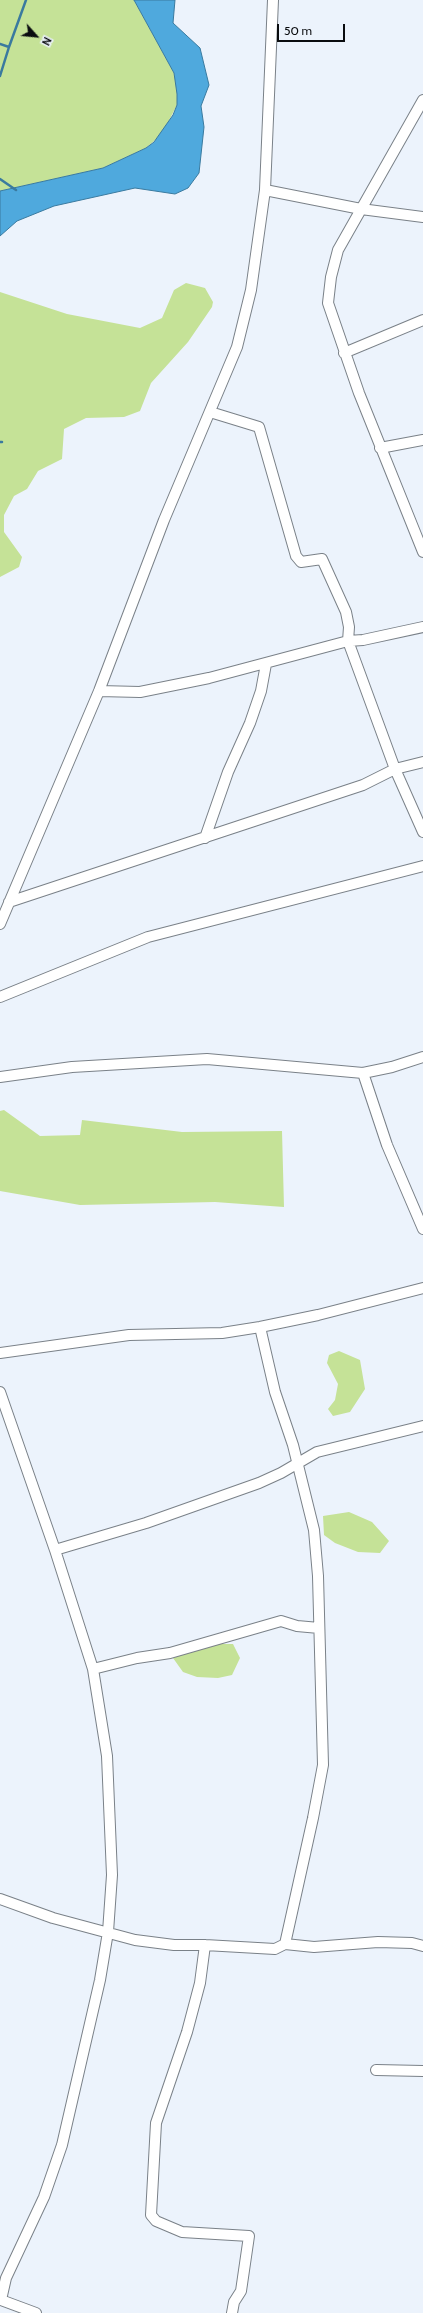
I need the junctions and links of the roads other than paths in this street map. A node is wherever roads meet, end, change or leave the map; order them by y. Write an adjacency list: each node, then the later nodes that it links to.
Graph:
1 (273, 0): 3 (street)
2 (423, 100): 4 (street)
3 (264, 190): 4 (street); 8 (street)
4 (361, 209): 5 (street); 7 (street)
5 (423, 217)
6 (423, 320): 7 (street)
7 (344, 353): 10 (street)
8 (210, 412): 13 (street); 15 (street)
9 (423, 440): 10 (street)
10 (380, 448): 11 (street)
11 (423, 552)
12 (423, 627): 13 (street)
13 (348, 641): 14 (street); 17 (street)
14 (266, 664): 15 (street); 19 (street)
15 (99, 691): 21 (street)
16 (423, 762): 17 (street)
17 (396, 769): 18 (street); 19 (street)
18 (423, 832)
19 (205, 838): 21 (street)
20 (423, 866): 23 (street)
21 (9, 902): 22 (street)
22 (0, 924)
23 (0, 997)
24 (423, 1057): 25 (street)
25 (364, 1073): 26 (street); 27 (street)
26 (0, 1077)
27 (423, 1229)
28 (423, 1288): 29 (street)
29 (260, 1327): 30 (street); 33 (street)
30 (0, 1353)
31 (0, 1392): 34 (street)
32 (423, 1426): 33 (street)
33 (297, 1463): 34 (street); 35 (street)
34 (55, 1550): 36 (street)
35 (319, 1628): 36 (street); 39 (street)
36 (93, 1670): 38 (street)
37 (0, 1899): 38 (street)
38 (108, 1932): 40 (street); 44 (street)
39 (285, 1944): 40 (street); 41 (street)
40 (205, 1945): 45 (street)
41 (423, 1946)
42 (376, 2070): 43 (street)
43 (423, 2071)
44 (36, 2313)
45 (232, 2313)

